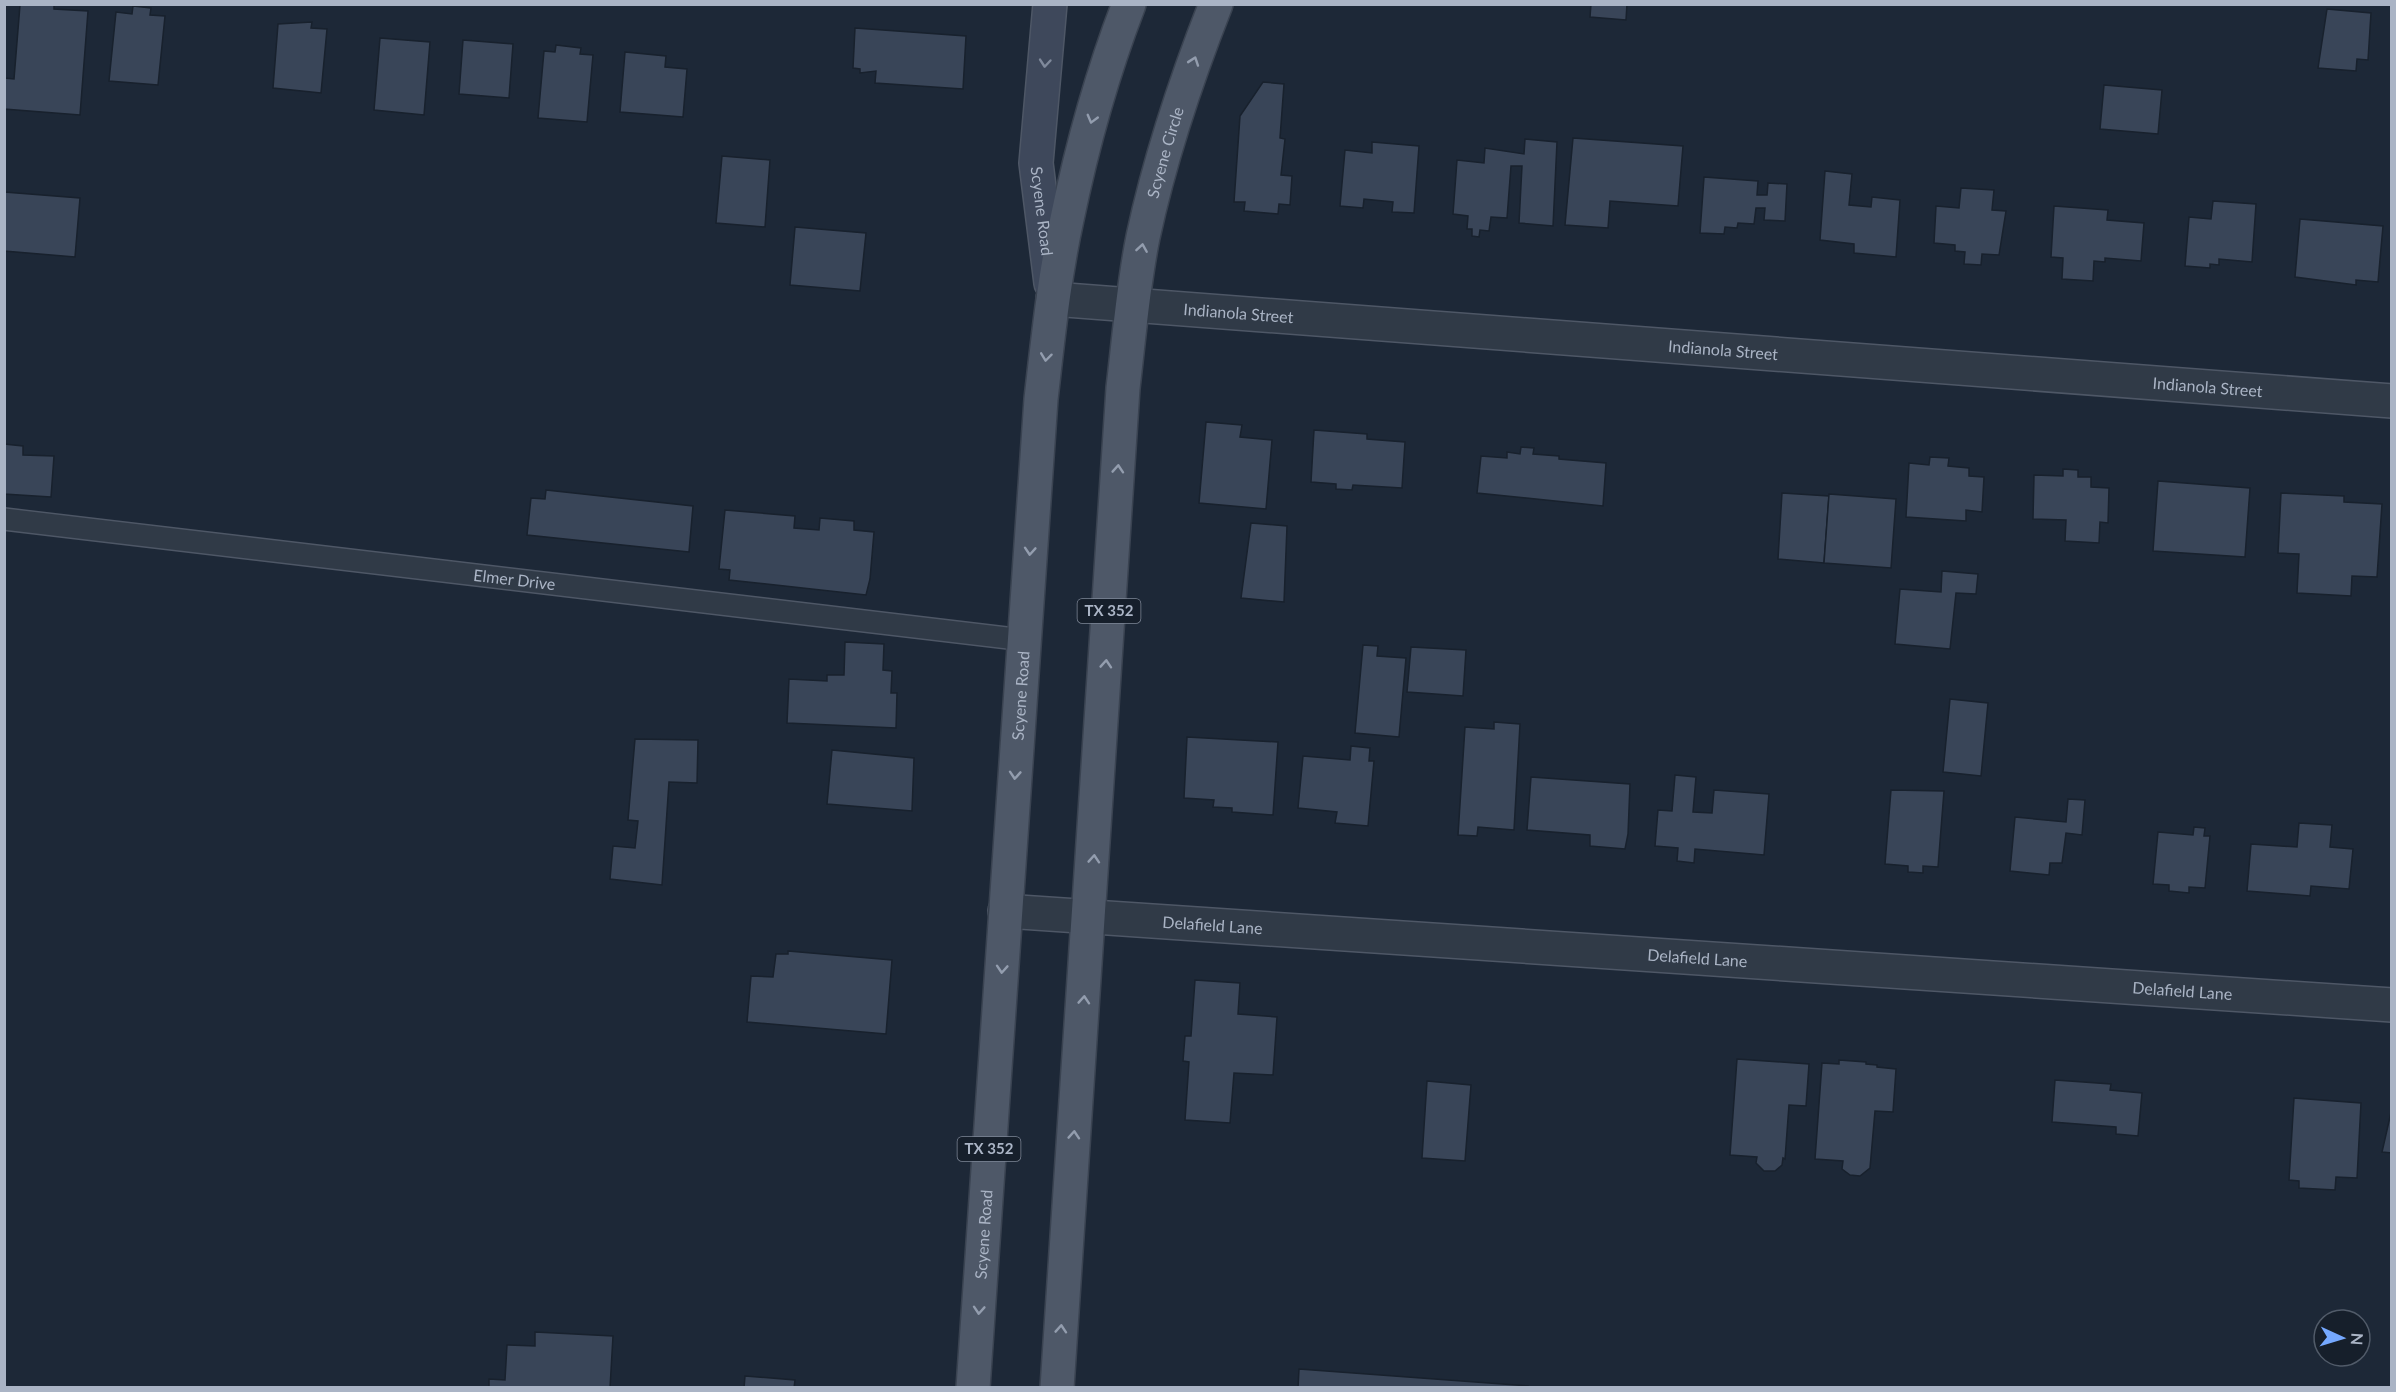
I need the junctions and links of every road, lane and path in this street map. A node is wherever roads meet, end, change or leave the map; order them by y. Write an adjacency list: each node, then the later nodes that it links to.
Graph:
1 (1050, 4): 4 (street, Scyene Road, one-way to 4)
2 (1129, 4): 4 (main road, TX 352, one-way to 4)
3 (1216, 4): 5 (main road, Scyene Circle / TX 352, one-way to 3)
4 (1053, 299): 5 (street, Indianola Street); 8 (main road, Scyene Road / TX 352, one-way to 8)
5 (1133, 306): 6 (street, Indianola Street); 10 (main road, TX 352, one-way to 5)
6 (2391, 401)
7 (4, 519): 8 (lane, Elmer Drive)
8 (1024, 640): 9 (main road, Scyene Road / TX 352, one-way to 9)
9 (1005, 911): 10 (street, Delafield Lane); 12 (main road, Scyene Road / TX 352, one-way to 12)
10 (1090, 917): 11 (street, Delafield Lane); 13 (main road, TX 352, one-way to 10)
11 (2391, 1005)
12 (974, 1388)
13 (1057, 1388)

